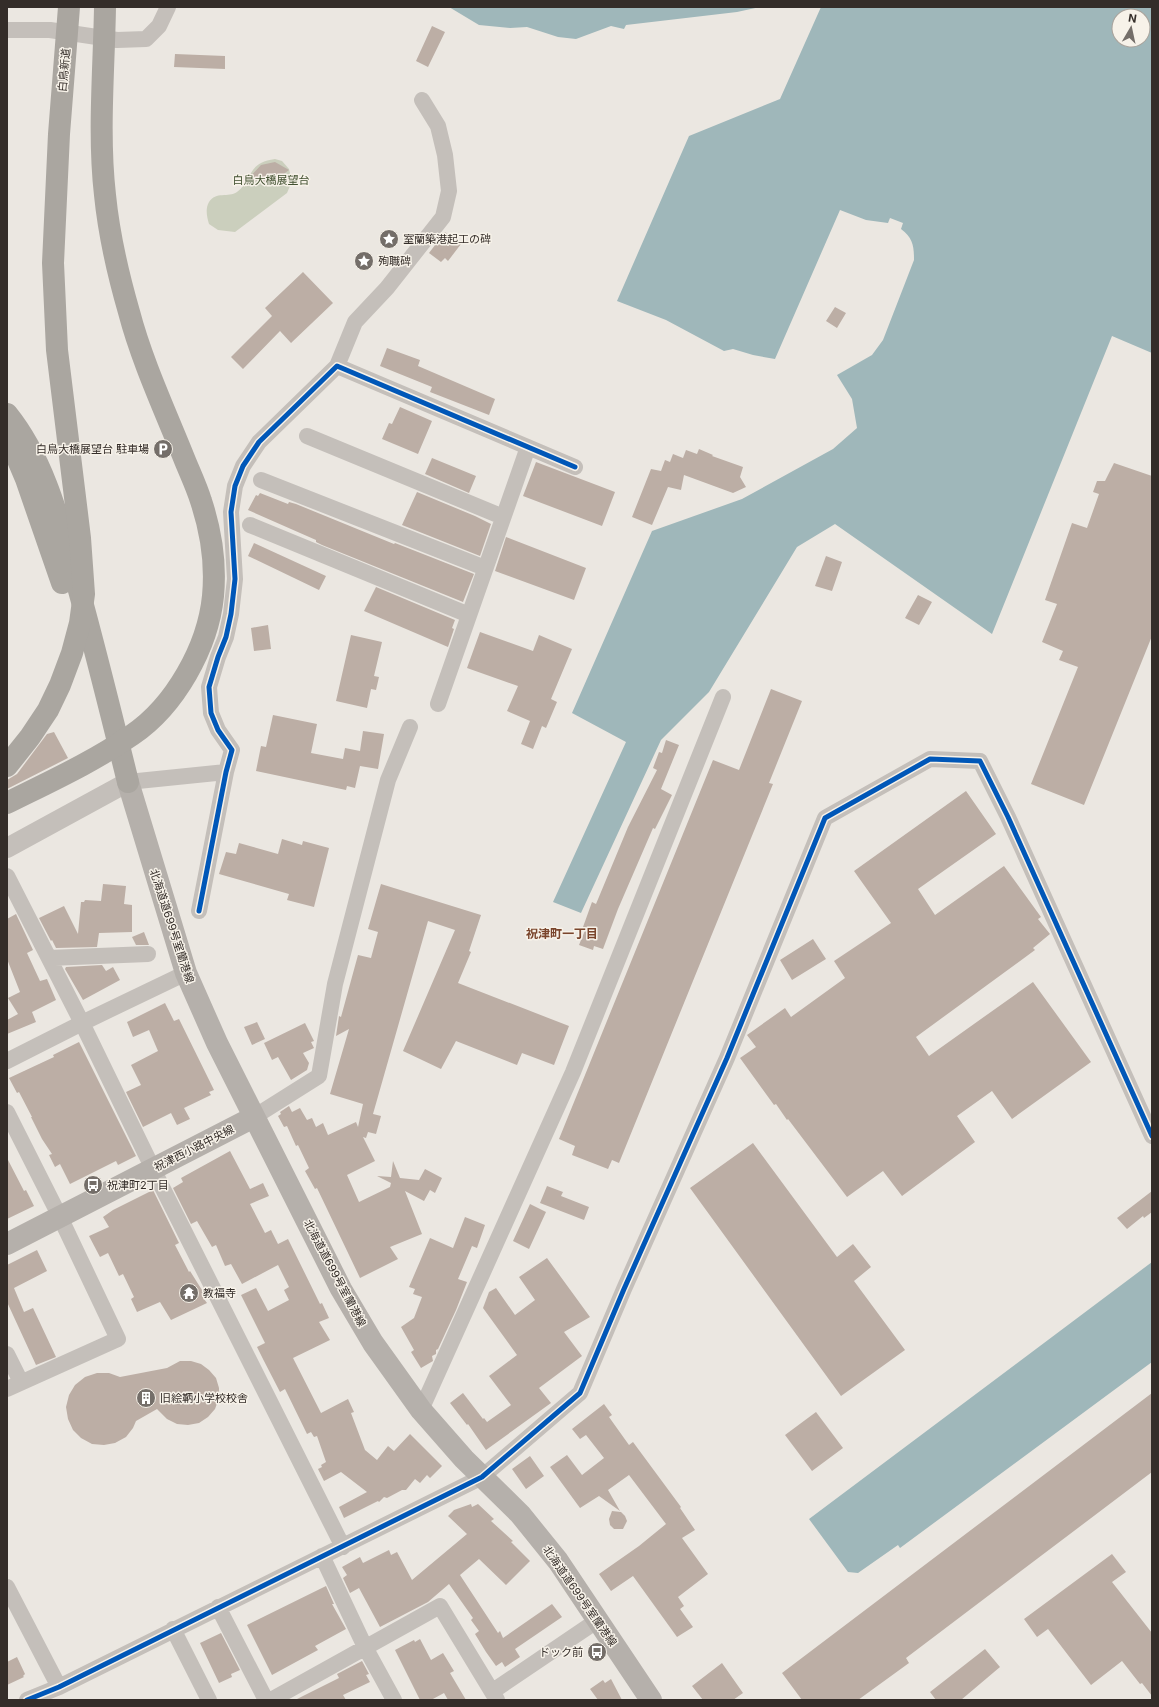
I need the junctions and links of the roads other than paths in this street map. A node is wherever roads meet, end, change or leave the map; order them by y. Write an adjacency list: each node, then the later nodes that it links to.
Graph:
1 (69, 7): 20 (highway, 白鳥新道, bridge)
2 (105, 7): 23 (highway, bridge)
3 (168, 7): 4 (street)
4 (7, 30)
5 (422, 100): 6 (street)
6 (338, 366): 10 (street); 21 (street)
7 (7, 414): 22 (highway)
8 (307, 436): 13 (street)
9 (7, 440): 22 (highway)
10 (528, 447): 11 (street); 13 (street)
11 (575, 467)
12 (261, 480): 15 (street)
13 (504, 517): 15 (street)
14 (250, 525): 16 (street)
15 (486, 568): 16 (street)
16 (469, 615): 18 (street)
17 (724, 697): 40 (street)
18 (438, 704)
19 (410, 727): 33 (street)
20 (7, 766)
21 (226, 772): 22 (street); 26 (street)
22 (128, 782): 24 (street); 29 (main road, 北海道道699号室蘭港線)
23 (7, 803)
24 (7, 848)
25 (7, 876): 28 (street)
26 (199, 911)
27 (148, 954): 28 (street)
28 (49, 958): 30 (street)
29 (186, 973): 30 (street); 33 (main road, 北海道道699号室蘭港線)
30 (82, 1022): 31 (street); 35 (street)
31 (7, 1061)
32 (7, 1112): 36 (street)
33 (254, 1117): 35 (main road, 祝津西小路中央線); 40 (main road, 北海道道699号室蘭港線)
34 (1152, 1136): 41 (street)
35 (153, 1169): 36 (main road, 祝津西小路中央線); 42 (street)
36 (60, 1217): 37 (main road, 祝津西小路中央線); 39 (street)
37 (7, 1244)
38 (7, 1354): 39 (street)
39 (14, 1386)
40 (422, 1410): 41 (main road, 北海道道699号室蘭港線)
41 (482, 1477): 42 (street); 46 (main road, 北海道道699号室蘭港線)
42 (343, 1547): 43 (street)
43 (322, 1556): 45 (street); 48 (street)
44 (7, 1587): 49 (street)
45 (218, 1607): 47 (street); 54 (street)
46 (598, 1620): 50 (street); 55 (main road, 北海道道699号室蘭港線)
47 (173, 1629): 49 (street); 53 (street)
48 (365, 1647): 50 (street); 51 (street); 54 (street)
49 (58, 1686): 52 (street)
50 (495, 1696)
51 (392, 1699)
52 (27, 1700)
53 (209, 1700)
54 (270, 1700)
55 (651, 1700)

